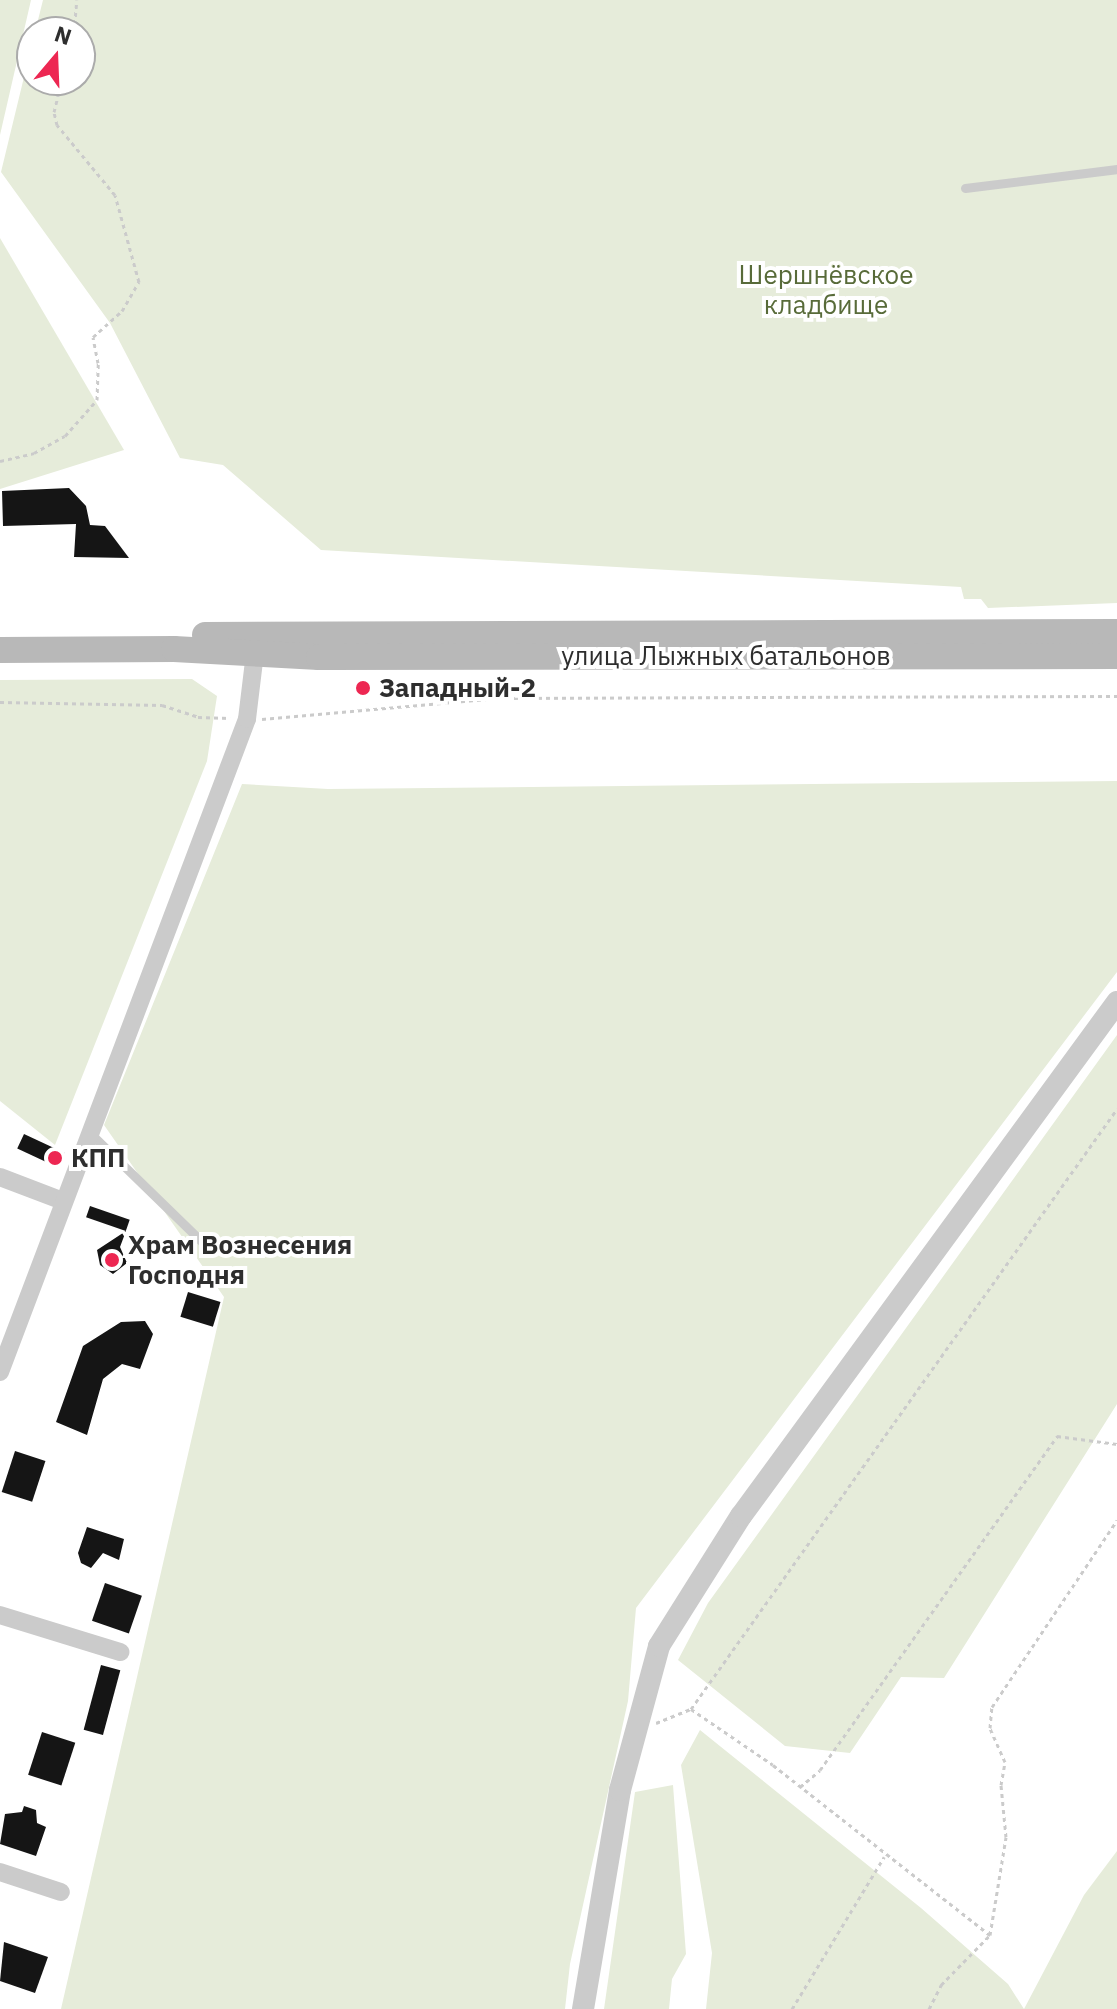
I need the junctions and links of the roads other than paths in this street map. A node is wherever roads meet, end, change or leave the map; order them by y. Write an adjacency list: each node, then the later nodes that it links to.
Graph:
1 (1117, 169): 2 (lane)
2 (965, 188)
3 (1117, 632): 5 (main road, улица Лыжных батальонов)
4 (0, 636): 5 (main road, улица Лыжных батальонов)
5 (256, 644): 6 (main road, улица Лыжных батальонов); 7 (main road, улица Лыжных батальонов); 9 (street)
6 (0, 650)
7 (1117, 656)
8 (1117, 1002): 18 (street)
9 (89, 1132): 11 (street); 12 (lane)
10 (0, 1177): 11 (street)
11 (63, 1201): 13 (street)
12 (204, 1244)
13 (1, 1364)
14 (0, 1615): 15 (street)
15 (120, 1652)
16 (0, 1872): 17 (street)
17 (61, 1892)
18 (583, 2009)

